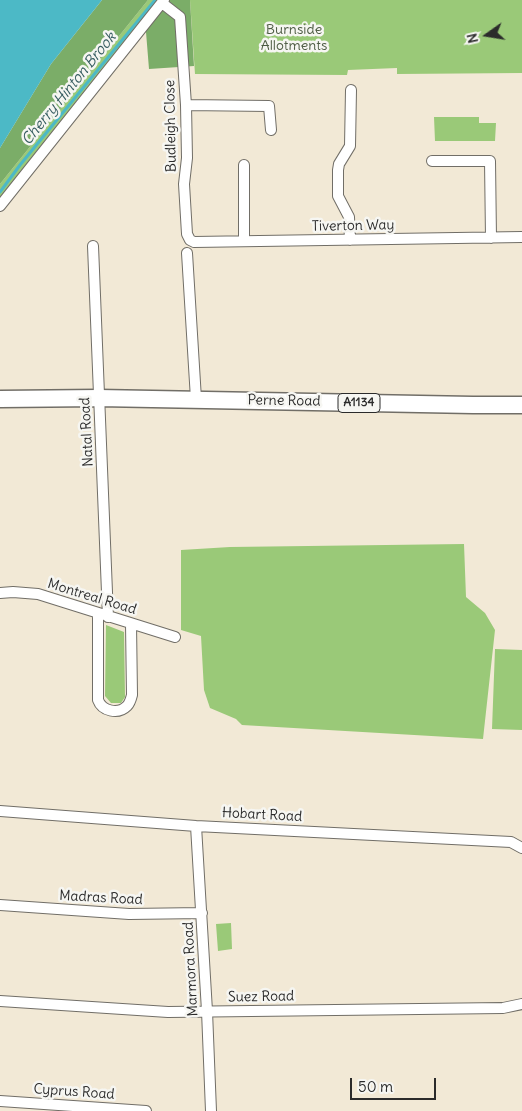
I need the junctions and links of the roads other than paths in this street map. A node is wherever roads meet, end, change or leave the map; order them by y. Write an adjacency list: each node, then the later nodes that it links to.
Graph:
1 (163, 1): 3 (street, Budleigh Close); 7 (street)
2 (351, 90): 11 (street)
3 (186, 105): 4 (street); 8 (street, Budleigh Close)
4 (272, 130)
5 (432, 161): 10 (street)
6 (244, 165): 12 (street)
7 (0, 206)
8 (187, 234): 12 (street, Tiverton Way)
9 (522, 237): 10 (street, Tiverton Way)
10 (491, 238): 11 (street, Tiverton Way)
11 (350, 240): 12 (street, Tiverton Way)
12 (244, 241)
13 (93, 246): 15 (street, Natal Road)
14 (187, 253): 17 (street)
15 (100, 398): 16 (main road, Perne Road / A1134); 17 (main road, Perne Road / A1134); 20 (street, Natal Road)
16 (0, 399)
17 (196, 399): 18 (main road, Perne Road / A1134)
18 (522, 404)
19 (0, 594): 20 (street, Montreal Road)
20 (103, 615): 21 (street, Montreal Road); 21 (street, Natal Road)
21 (131, 624): 22 (street, Montreal Road)
22 (175, 637)
23 (0, 811): 24 (street, Hobart Road)
24 (196, 826): 25 (street, Hobart Road); 27 (street, Marmora Road)
25 (522, 848)
26 (0, 905): 27 (street, Madras Road)
27 (202, 913): 30 (street, Marmora Road)
28 (0, 1001): 30 (street, Suez Road)
29 (522, 1004): 30 (street, Suez Road)
30 (207, 1011): 33 (street, Marmora Road)
31 (0, 1100): 32 (street, Cyprus Road)
32 (146, 1111)
33 (211, 1111)

